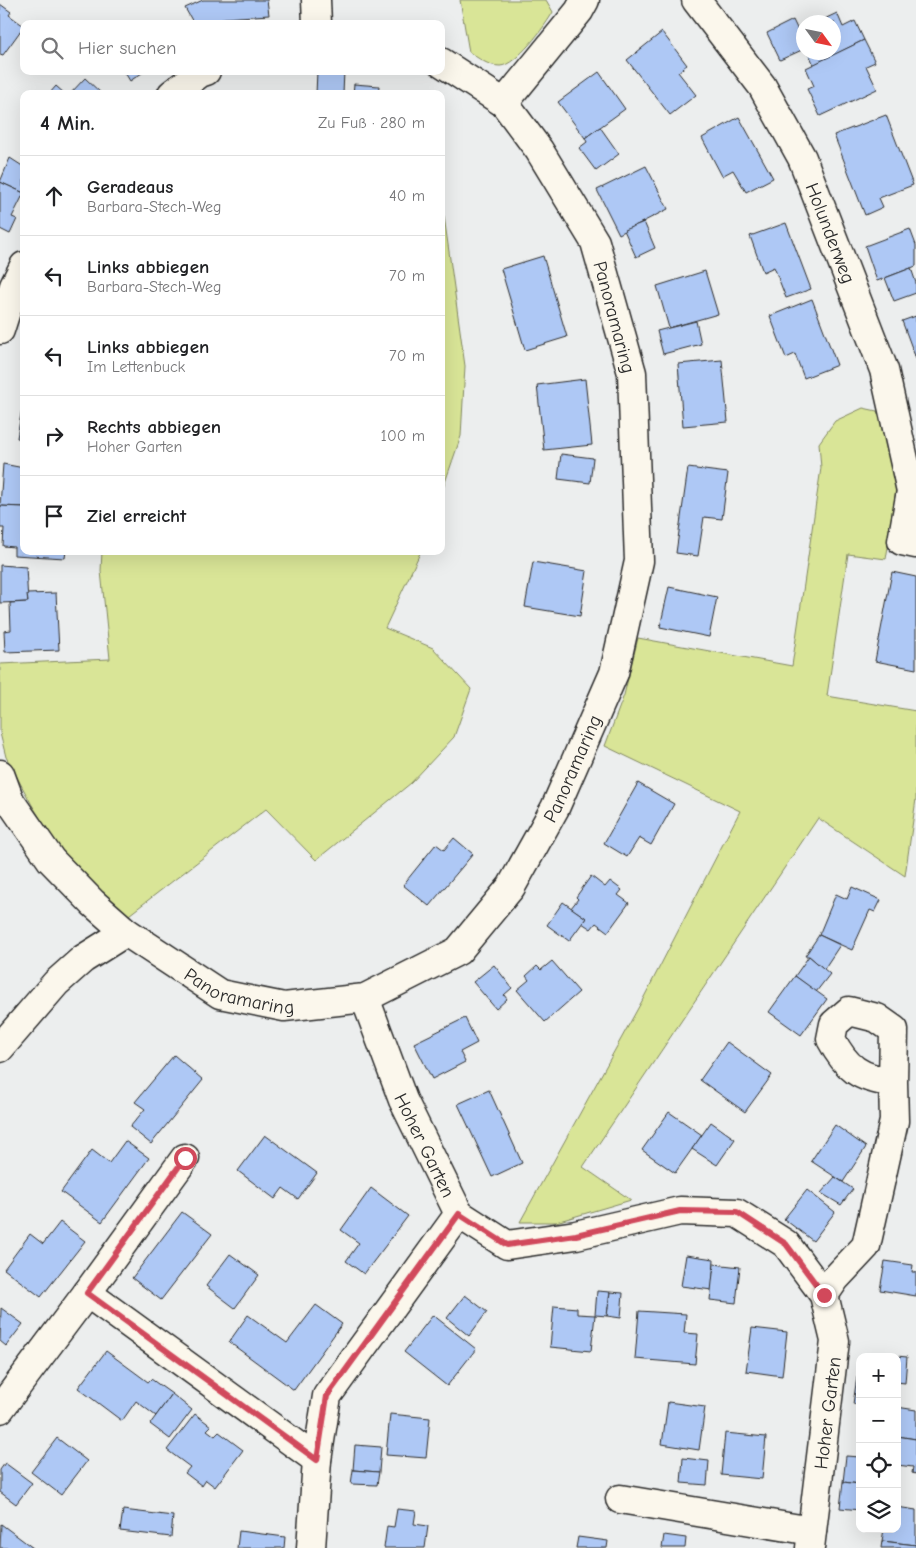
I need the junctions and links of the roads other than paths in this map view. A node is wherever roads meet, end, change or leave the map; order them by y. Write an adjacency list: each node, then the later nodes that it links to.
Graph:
1 (316, 0): 4 (street)
2 (585, 0): 8 (street)
3 (696, 0): 11 (street, Holunderweg)
4 (317, 20)
5 (445, 65): 8 (street, Panoramaring)
6 (197, 75): 7 (street)
7 (177, 90)
8 (504, 103): 15 (street, Panoramaring)
9 (20, 274): 10 (street)
10 (0, 330)
11 (913, 492): 12 (street, Holunderweg)
12 (916, 544)
13 (0, 774): 14 (street, Panoramaring)
14 (126, 932): 15 (street, Panoramaring); 16 (street)
15 (365, 998): 19 (street, Hoher Garten)
16 (0, 1048)
17 (893, 1082): 21 (street)
18 (185, 1158): 20 (street)
19 (459, 1214): 21 (street, Hoher Garten); 23 (street)
20 (87, 1293): 22 (street); 23 (street)
21 (824, 1295): 25 (street, Hoher Garten)
22 (0, 1410)
23 (317, 1460): 26 (street)
24 (620, 1499): 25 (street, Hoher Garten)
25 (811, 1539)
26 (311, 1548)

